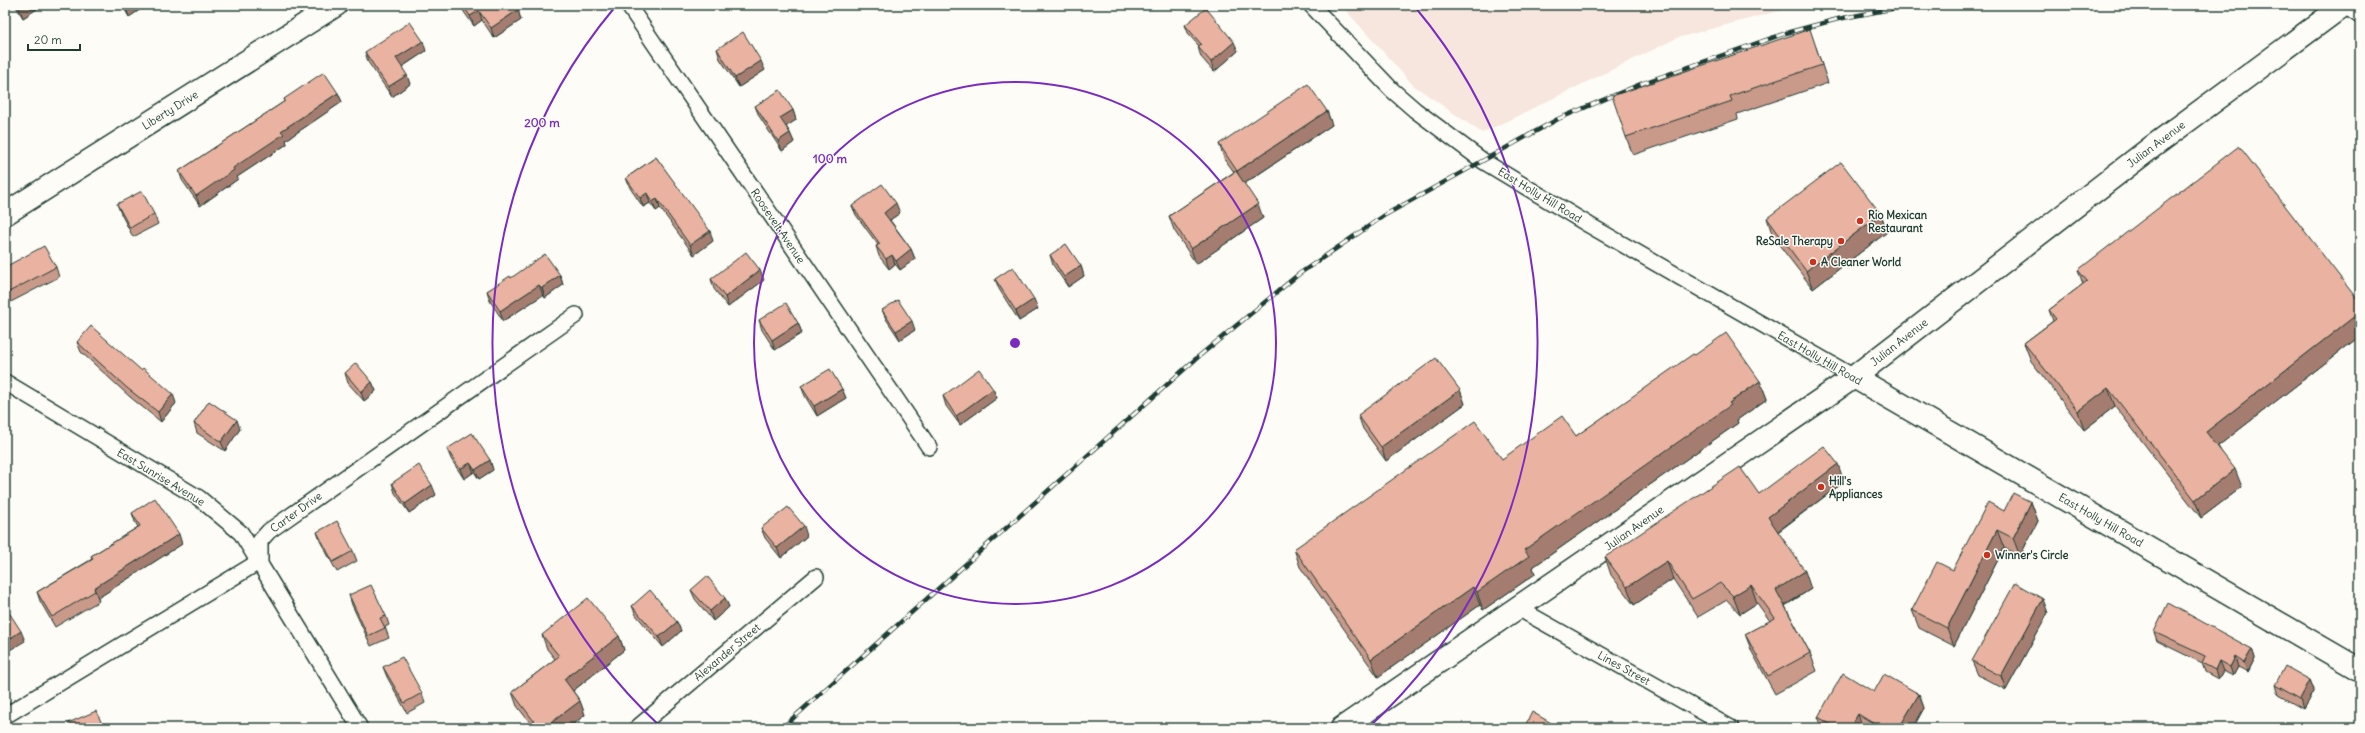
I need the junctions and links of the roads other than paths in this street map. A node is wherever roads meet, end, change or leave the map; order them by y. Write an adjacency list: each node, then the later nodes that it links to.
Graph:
1 (336, 5): 6 (street, Liberty Drive)
2 (628, 5): 10 (street, Roosevelt Avenue)
3 (1311, 5): 8 (street, East Holly Hill Road)
4 (2344, 5): 5 (street); 8 (street, Julian Avenue)
5 (2360, 16)
6 (5, 214)
7 (576, 315): 11 (street, Carter Drive)
8 (1854, 377): 13 (street, Julian Avenue); 14 (street, East Holly Hill Road)
9 (5, 382): 11 (street, East Sunrise Avenue)
10 (929, 447)
11 (260, 562): 15 (street); 16 (street, East Sunrise Avenue)
12 (816, 577): 17 (street, Alexander Street)
13 (1518, 608): 18 (street, Julian Avenue); 19 (street, Lines Street)
14 (2360, 670)
15 (5, 716)
16 (360, 728)
17 (637, 728)
18 (1342, 728)
19 (1731, 728)

